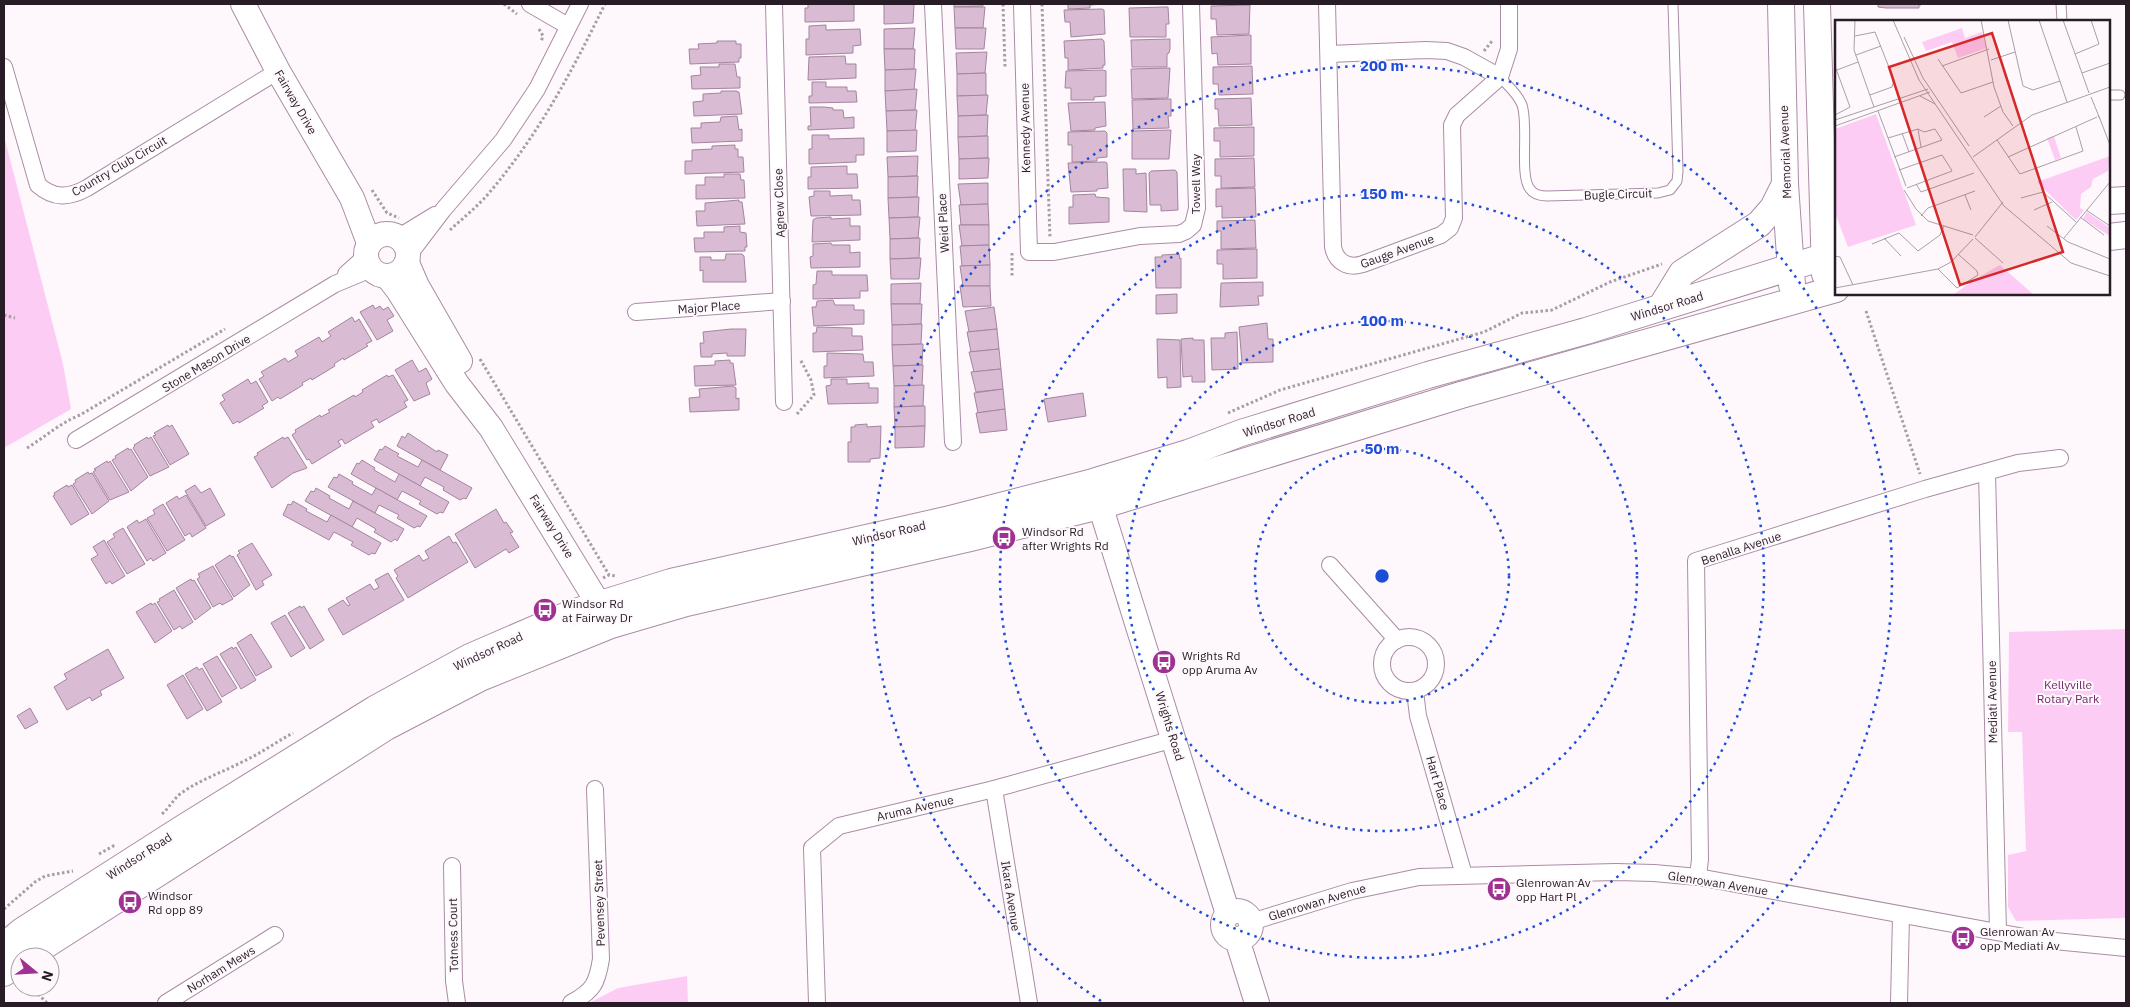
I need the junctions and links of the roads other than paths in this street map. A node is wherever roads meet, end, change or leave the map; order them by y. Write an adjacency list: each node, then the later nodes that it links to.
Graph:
1 (243, 4): 18 (street, Fairway Drive)
2 (530, 4): 15 (street)
3 (580, 4): 15 (street, Stone Mason Drive)
4 (774, 4): 34 (street, Agnew Close)
5 (933, 4): 40 (street, Weid Place)
6 (1022, 4): 30 (street, Kennedy Avenue)
7 (1191, 4): 30 (street, Towell Way)
8 (1327, 4): 16 (street, Gauge Avenue)
9 (1509, 4): 19 (street)
10 (1673, 4): 19 (lane, Bugle Circuit)
11 (1781, 4): 24 (main road, Memorial Avenue)
12 (1818, 4): 20 (main road)
13 (2062, 4): 14 (lane)
14 (2062, 20)
15 (568, 26): 29 (street, Stone Mason Drive)
16 (1329, 54): 19 (street); 19 (street, Gauge Avenue)
17 (4, 67): 18 (street, Country Club Circuit)
18 (278, 71): 29 (street, Fairway Drive)
19 (1500, 78)
20 (1821, 90): 23 (main road); 31 (main road)
21 (2110, 95): 22 (lane)
22 (2120, 95)
23 (1835, 124)
24 (1785, 184): 32 (main road, Memorial Avenue); 36 (main road)
25 (2126, 200): 26 (main road)
26 (2110, 201)
27 (2126, 235): 28 (main road)
28 (2110, 236)
29 (389, 250): 39 (street, Stone Mason Drive); 45 (street, Fairway Drive)
30 (1029, 252)
31 (1831, 255): 32 (main road, Windsor Road); 33 (main road)
32 (1791, 267): 35 (main road, Memorial Avenue); 36 (main road, Windsor Road)
33 (1831, 291): 35 (main road, Windsor Road)
34 (782, 301): 37 (street, Major Place); 38 (street, Agnew Close)
35 (1793, 301): 43 (main road, Windsor Road)
36 (1660, 307): 43 (main road, Windsor Road)
37 (636, 312)
38 (784, 402)
39 (76, 440)
40 (952, 442)
41 (2060, 458): 42 (street, Benalla Avenue)
42 (1987, 472): 53 (street, Benalla Avenue); 56 (street, Mediati Avenue)
43 (1097, 494): 45 (main road, Windsor Road); 48 (street, Wrights Road)
44 (1330, 565): 46 (street)
45 (605, 615): 58 (main road, Windsor Road); 59 (main road, Windsor Road)
46 (1397, 640): 47 (street); 47 (street)
47 (1415, 691): 52 (street, Hart Place)
48 (1174, 739): 50 (street, Aruma Avenue); 55 (street, Wrights Road)
49 (595, 789): 63 (street, Pevensey Street)
50 (994, 789): 64 (street, Aruma Avenue); 65 (street, Ikara Avenue)
51 (452, 866): 62 (street, Totness Court)
52 (1464, 875): 53 (street, Glenrowan Avenue); 55 (street, Glenrowan Avenue)
53 (1698, 877): 54 (street, Glenrowan Avenue)
54 (1901, 916): 56 (street, Glenrowan Avenue); 67 (street)
55 (1244, 931): 66 (street)
56 (1998, 932): 60 (street, Glenrowan Avenue)
57 (275, 935): 61 (street, Norham Mews)
58 (4, 946)
59 (43, 947)
60 (2126, 948)
61 (166, 1003)
62 (457, 1003)
63 (570, 1003)
64 (817, 1003)
65 (1028, 1003)
66 (1257, 1003)
67 (1899, 1003)

